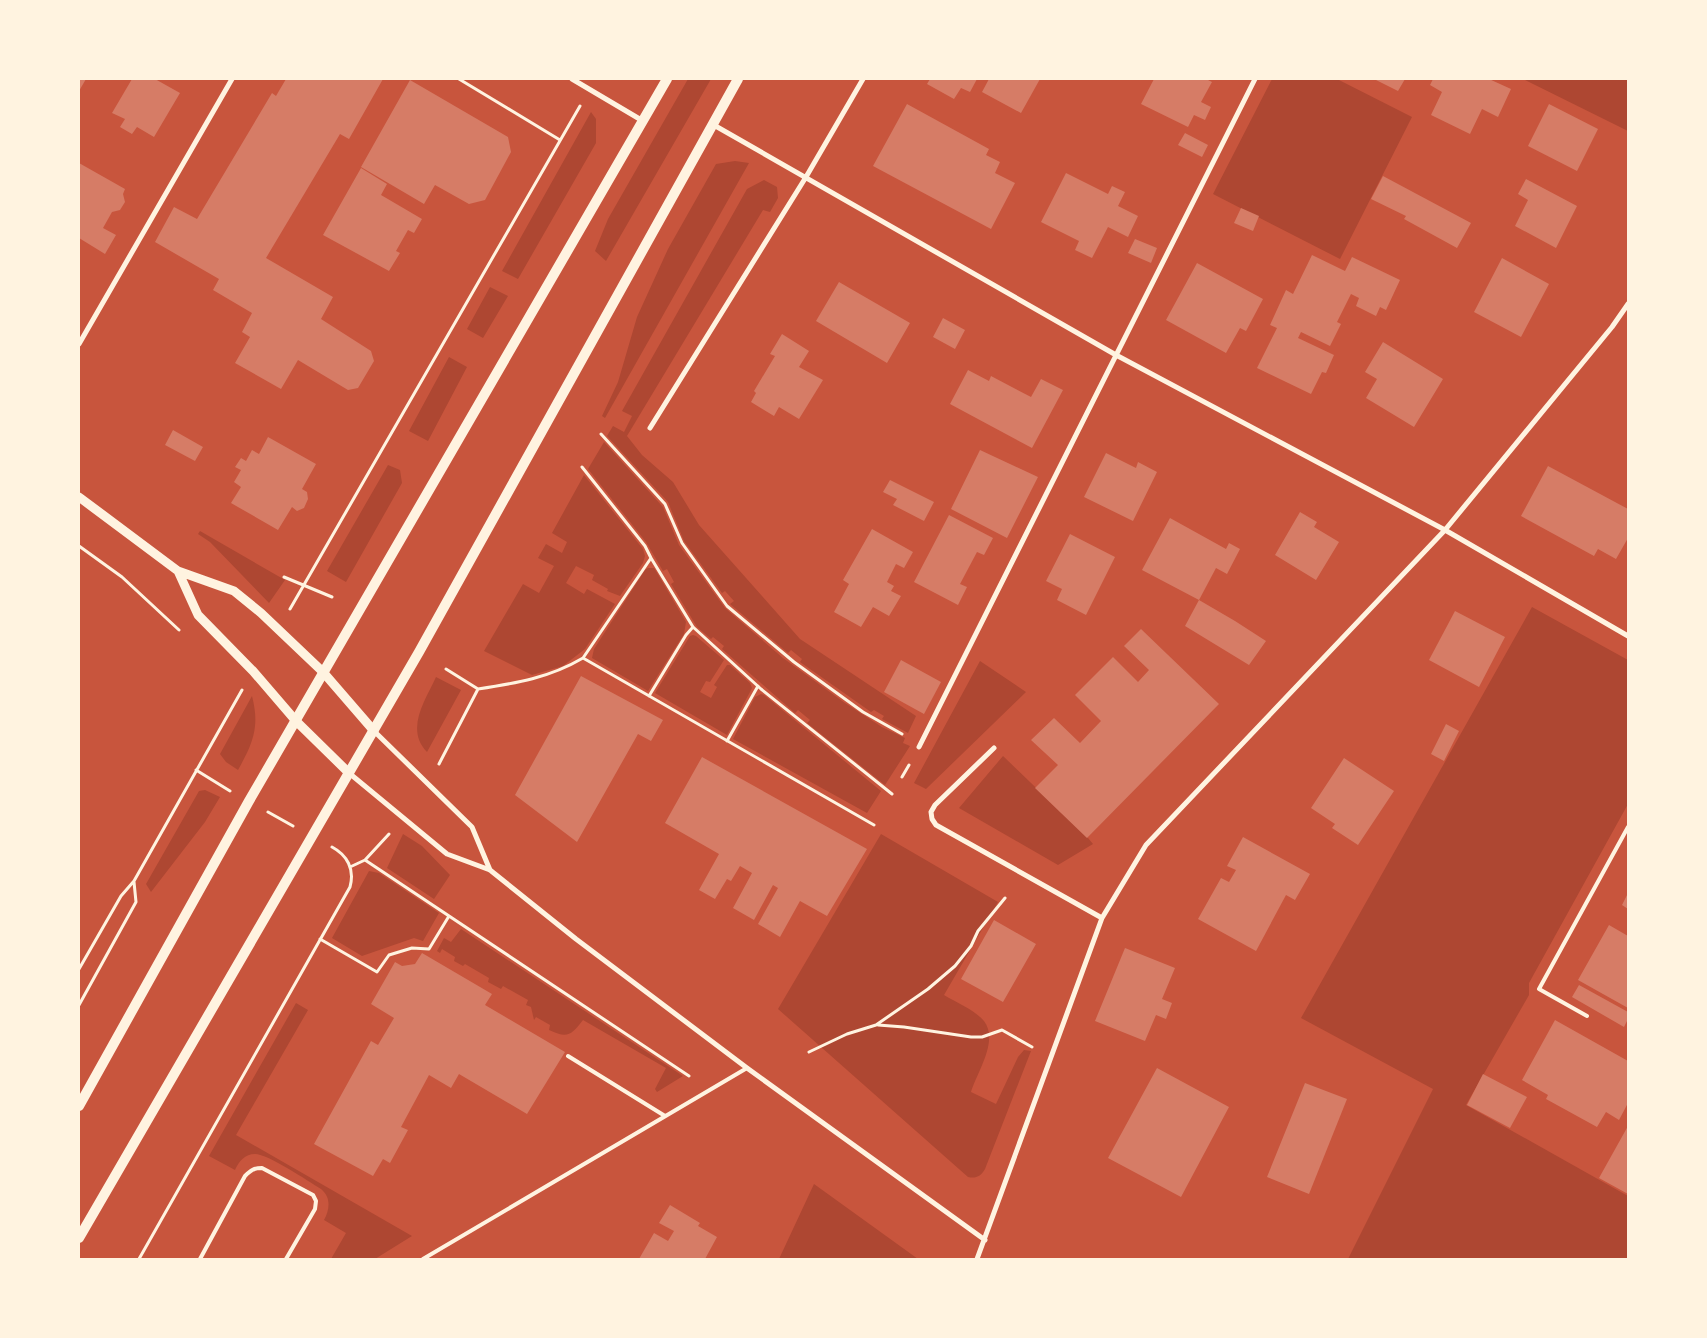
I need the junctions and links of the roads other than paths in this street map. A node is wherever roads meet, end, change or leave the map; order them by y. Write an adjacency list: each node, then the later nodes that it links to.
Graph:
1 (232, 79): 11 (street)
2 (572, 79): 7 (street)
3 (667, 79): 7 (main road)
4 (738, 79): 8 (main road)
5 (864, 79): 9 (street)
6 (1255, 79): 12 (street)
7 (643, 121): 18 (main road)
8 (712, 124): 9 (street); 20 (main road)
9 (806, 177): 12 (street); 13 (street)
10 (1628, 304): 15 (street)
11 (79, 344)
12 (1116, 354): 15 (street); 21 (street)
13 (650, 428)
14 (79, 497): 16 (street)
15 (1445, 530): 17 (street); 26 (street)
16 (178, 571): 18 (street); 19 (street)
17 (1628, 636)
18 (324, 672): 19 (main road); 20 (street)
19 (296, 721): 23 (street); 30 (main road)
20 (374, 730): 23 (main road); 25 (street)
21 (919, 747)
22 (994, 748): 26 (street)
23 (349, 773): 25 (street); 32 (main road)
24 (1628, 827): 27 (lane)
25 (490, 870): 29 (street)
26 (1102, 918): 33 (street)
27 (1587, 1016)
28 (568, 1056): 31 (lane)
29 (746, 1068): 31 (lane); 33 (street)
30 (79, 1106)
31 (665, 1116): 36 (lane)
32 (79, 1238)
33 (985, 1240): 37 (street)
34 (200, 1259): 35 (lane)
35 (286, 1259)
36 (423, 1259)
37 (978, 1259)

